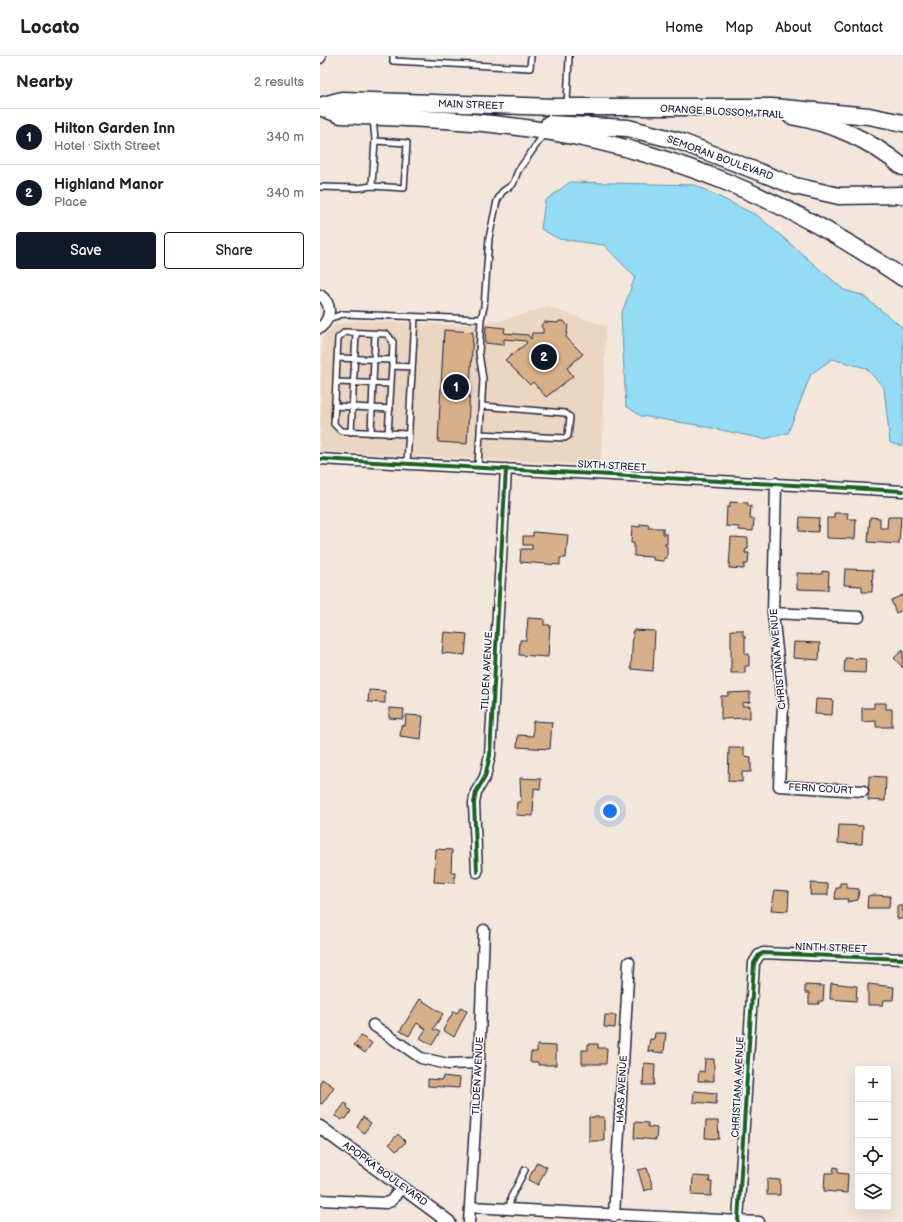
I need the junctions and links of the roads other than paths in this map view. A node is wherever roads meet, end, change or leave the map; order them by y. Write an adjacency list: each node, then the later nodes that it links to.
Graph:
1 (393, 56): 2 (lane)
2 (531, 56)
3 (569, 56): 5 (lane)
4 (320, 107): 5 (main road, MAIN STREET); 7 (main road, MAIN STREET)
5 (567, 107): 6 (main road, MAIN STREET)
6 (624, 107): 8 (main road); 12 (main road, ORANGE BLOSSOM TRAIL)
7 (372, 117): 9 (main road, MAIN STREET); 11 (lane)
8 (903, 123)
9 (487, 124): 10 (main road); 15 (main road, SEMORAN BOULEVARD)
10 (546, 131): 16 (main road); 22 (lane)
11 (375, 141): 13 (lane); 13 (lane)
12 (903, 167)
13 (372, 186): 14 (lane)
14 (320, 187)
15 (903, 195)
16 (903, 278)
17 (320, 295): 18 (street)
18 (328, 306): 19 (lane); 21 (street)
19 (343, 314): 20 (lane); 21 (lane)
20 (415, 317): 22 (lane); 31 (lane)
21 (328, 319): 23 (street)
22 (481, 319): 37 (lane)
23 (320, 328)
24 (356, 333): 25 (lane); 26 (lane); 27 (lane)
25 (375, 334): 28 (lane); 29 (lane)
26 (337, 358): 27 (lane); 32 (lane)
27 (354, 358): 28 (lane); 33 (lane)
28 (374, 359): 29 (lane); 34 (lane)
29 (392, 360): 30 (lane)
30 (392, 366): 31 (lane); 35 (lane)
31 (412, 367): 44 (lane)
32 (336, 382): 33 (lane); 36 (lane)
33 (353, 382): 34 (lane); 38 (lane)
34 (373, 384): 35 (lane); 39 (lane)
35 (391, 384): 40 (lane)
36 (335, 406): 38 (lane); 41 (lane)
37 (482, 406): 45 (lane); 45 (lane)
38 (352, 407): 39 (lane); 41 (lane)
39 (372, 408): 40 (lane); 42 (lane)
40 (390, 409): 43 (lane)
41 (351, 432): 42 (lane)
42 (371, 433): 43 (lane)
43 (388, 434): 44 (lane)
44 (408, 434): 47 (lane)
45 (480, 434): 48 (lane)
46 (320, 459): 47 (street, SIXTH STREET)
47 (407, 464): 48 (street, SIXTH STREET)
48 (478, 467): 49 (street, SIXTH STREET)
49 (506, 469): 50 (street, SIXTH STREET); 56 (street, TILDEN AVENUE)
50 (776, 483): 51 (street, SIXTH STREET); 52 (street, CHRISTIANA AVENUE)
51 (903, 491)
52 (773, 613): 53 (street); 54 (street, CHRISTIANA AVENUE)
53 (859, 617)
54 (779, 786): 55 (street, FERN COURT)
55 (863, 791)
56 (477, 872)
57 (484, 930): 62 (street, TILDEN AVENUE)
58 (759, 955): 59 (street, NINTH STREET); 70 (street, CHRISTIANA AVENUE)
59 (903, 959)
60 (629, 962): 69 (street, HAAS AVENUE)
61 (373, 1025): 62 (street)
62 (479, 1063): 67 (street, TILDEN AVENUE)
63 (320, 1127): 65 (street, APOPKA BOULEVARD)
64 (525, 1170): 68 (lane)
65 (402, 1187): 66 (street); 71 (street, APOPKA BOULEVARD)
66 (320, 1200)
67 (470, 1207): 68 (street); 72 (street, TILDEN AVENUE)
68 (509, 1209): 69 (street)
69 (614, 1216): 70 (street)
70 (738, 1221): 73 (street)
71 (449, 1222)
72 (469, 1222)
73 (759, 1222)

